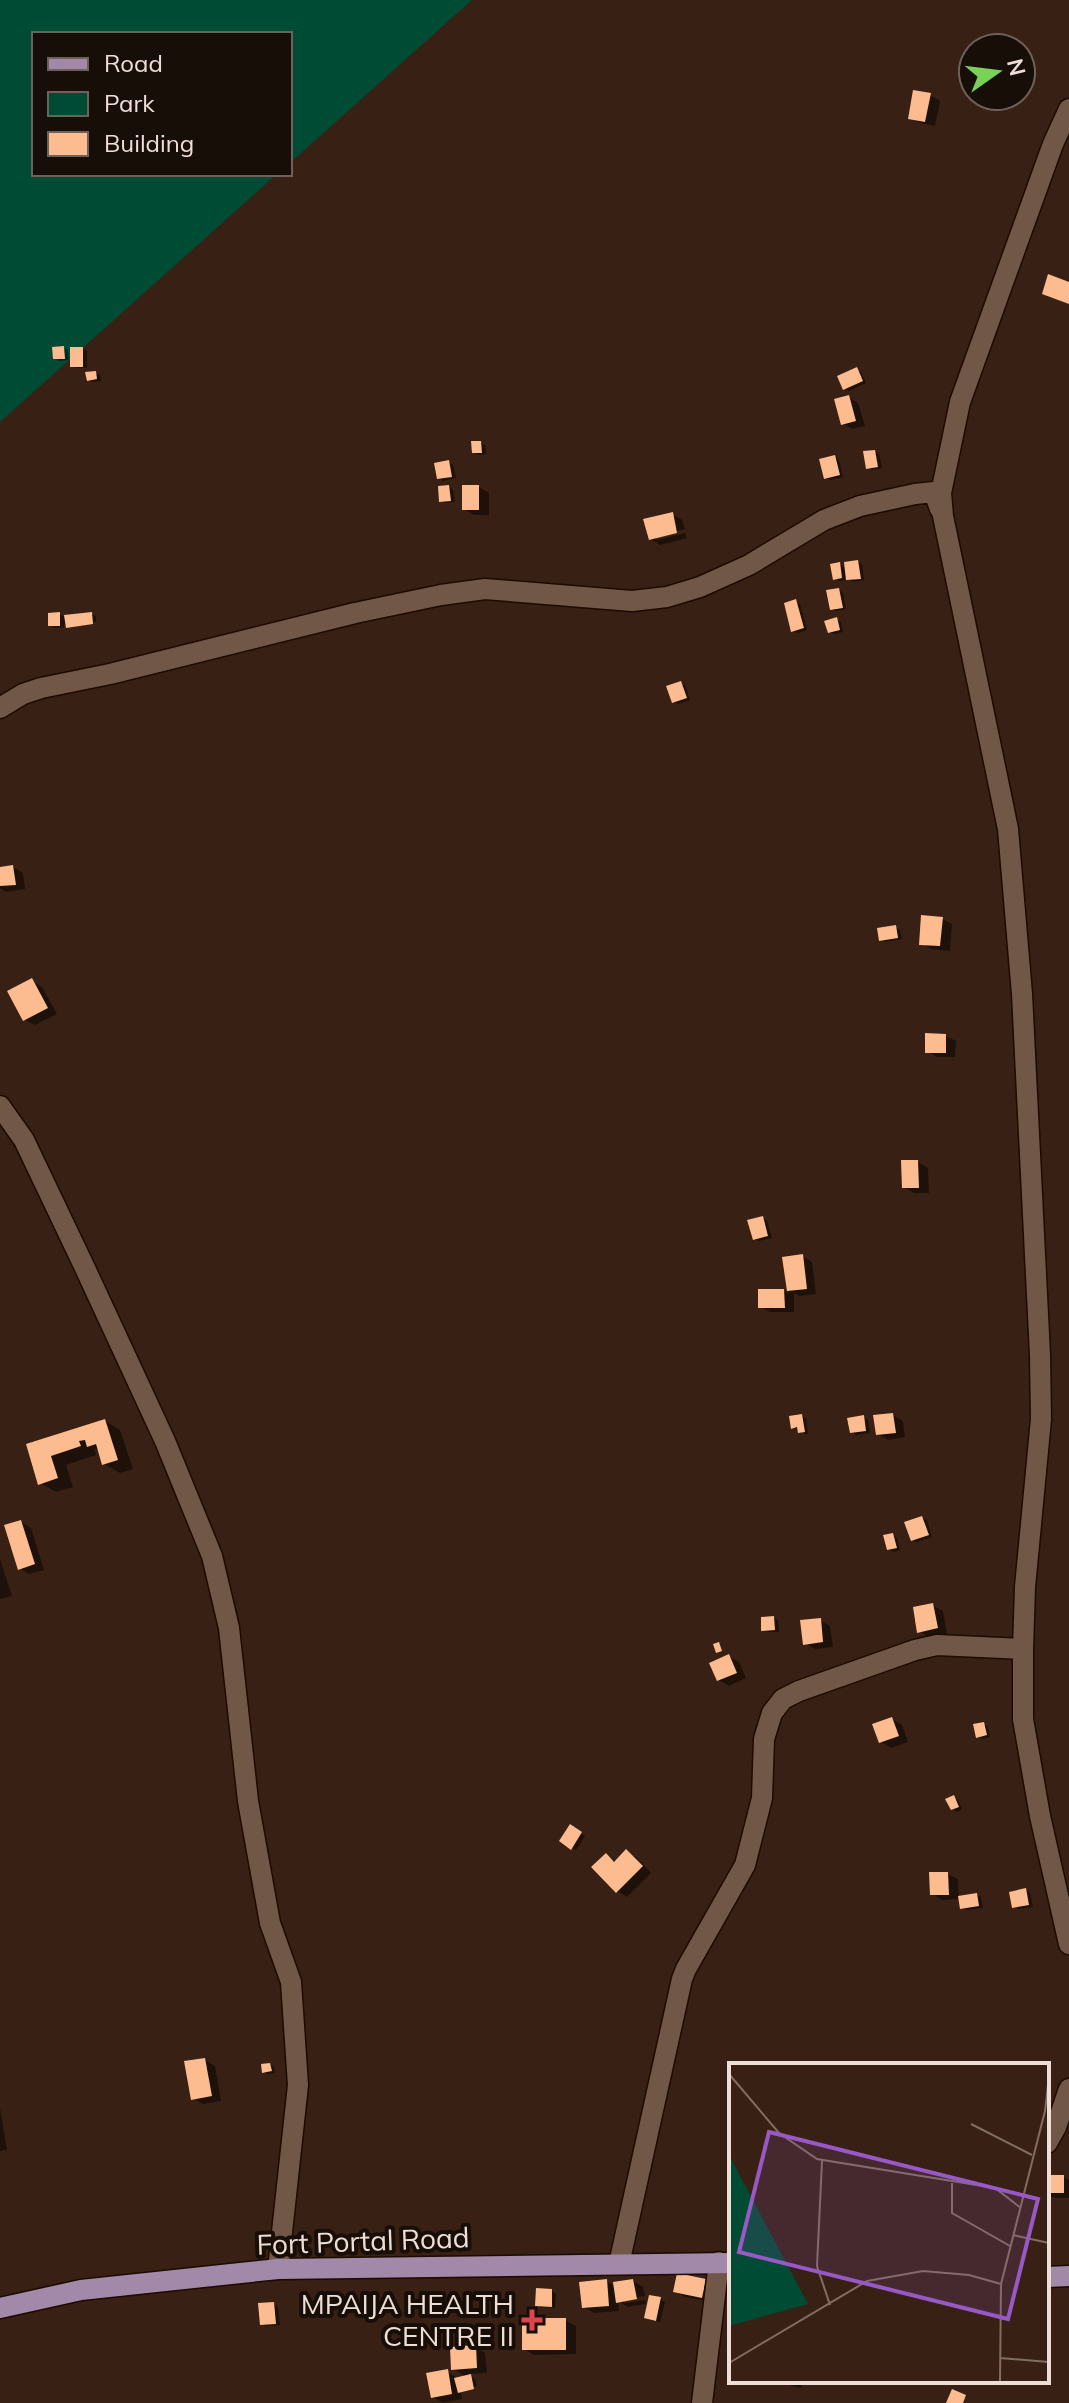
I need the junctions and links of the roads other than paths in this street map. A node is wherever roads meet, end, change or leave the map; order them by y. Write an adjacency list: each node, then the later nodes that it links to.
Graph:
1 (1069, 109): 2 (street)
2 (943, 516): 3 (street); 5 (street)
3 (0, 708)
4 (0, 1106): 11 (street)
5 (1023, 1649): 6 (street); 10 (street)
6 (1069, 1944)
7 (1069, 2089): 8 (street)
8 (1049, 2139)
9 (725, 2263): 10 (main road, Fort Portal Road); 15 (street)
10 (619, 2264): 11 (main road, Fort Portal Road)
11 (278, 2269): 14 (main road, Fort Portal Road)
12 (1069, 2276): 13 (main road)
13 (1049, 2277)
14 (0, 2308)
15 (702, 2403)

